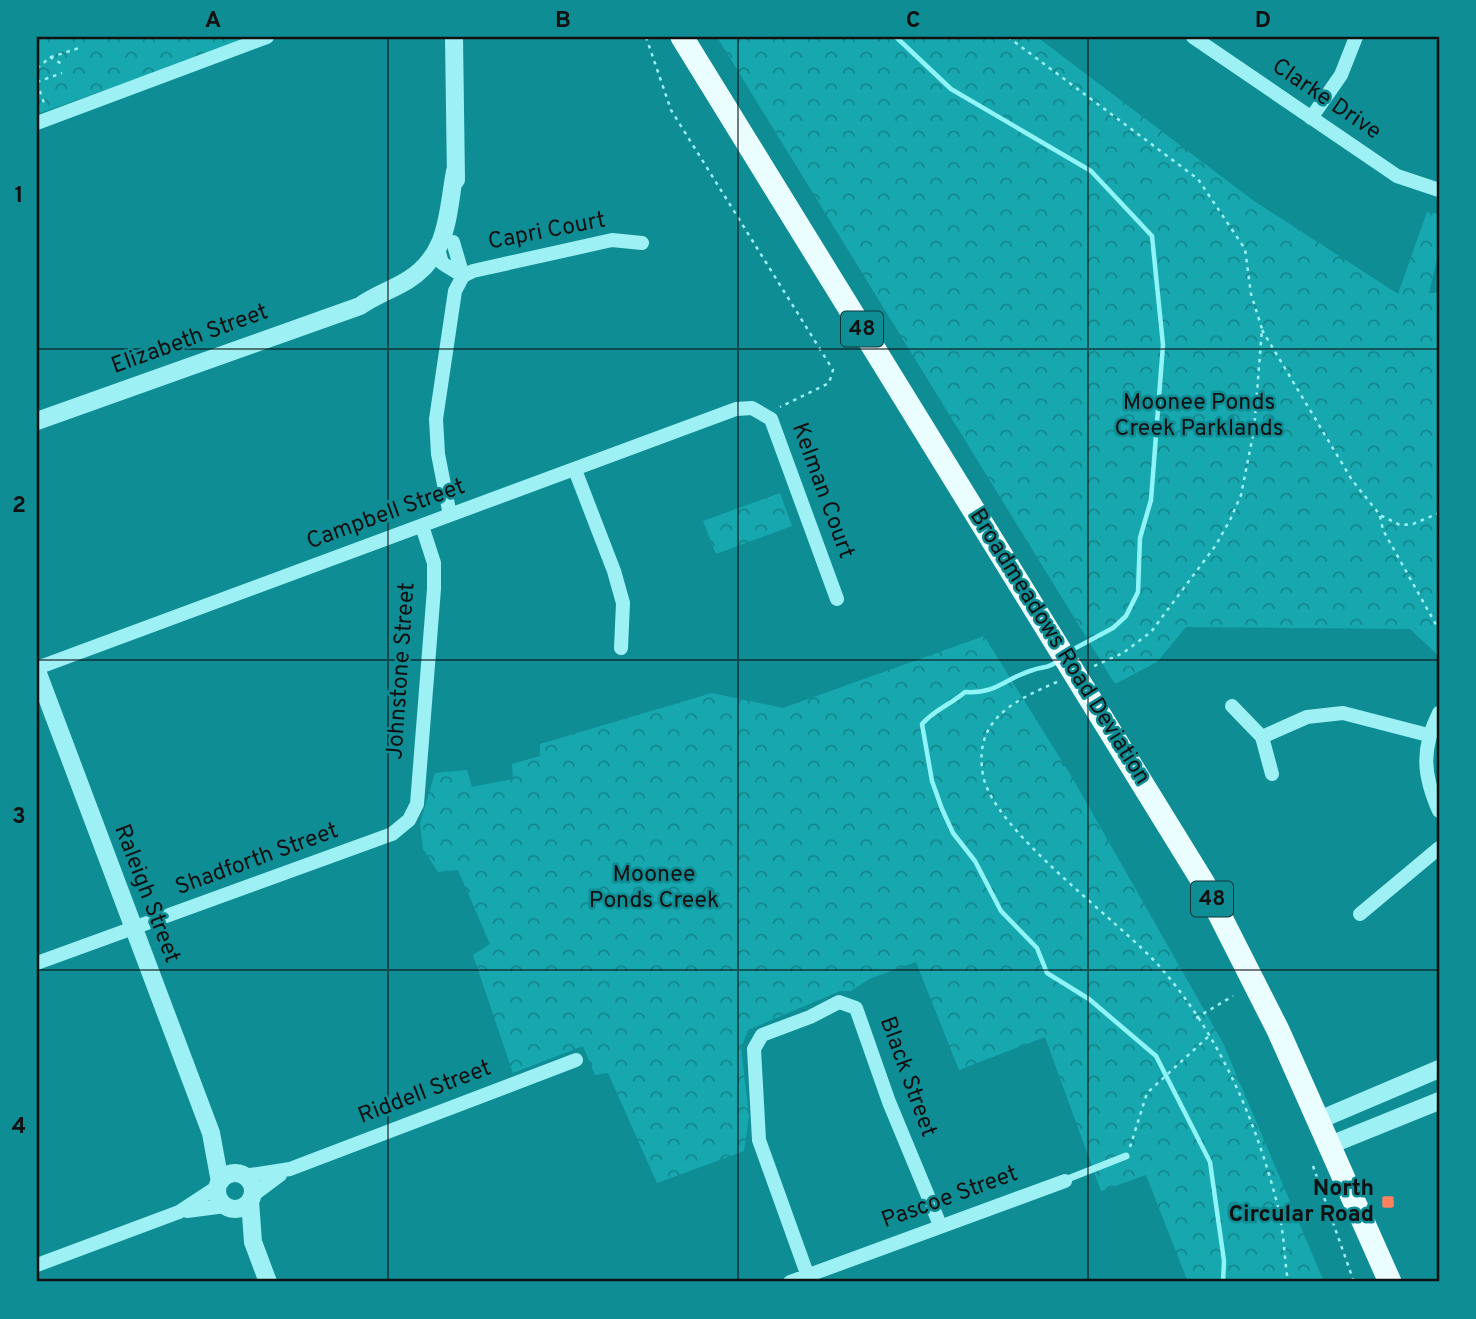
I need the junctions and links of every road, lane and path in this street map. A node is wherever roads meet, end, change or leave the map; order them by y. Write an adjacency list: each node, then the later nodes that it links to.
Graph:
1 (267, 37): 16 (street)
2 (454, 37): 19 (street)
3 (646, 37): 23 (path)
4 (682, 37): 53 (main road, Broadmeadows Road Deviation / 48)
5 (1008, 37): 21 (path)
6 (1193, 37): 15 (street, Clarke Drive)
7 (1356, 37): 15 (street)
8 (79, 48): 9 (path)
9 (50, 57): 10 (path); 11 (path)
10 (62, 64)
11 (37, 68)
12 (62, 73): 13 (path)
13 (37, 82): 14 (path)
14 (41, 96)
15 (1311, 118): 17 (street, Clarke Drive)
16 (37, 124)
17 (1439, 190)
18 (642, 243): 20 (street, Capri Court)
19 (444, 251): 20 (street); 20 (street); 24 (street, Elizabeth Street)
20 (463, 276): 27 (street)
21 (1262, 329): 28 (path); 33 (path)
22 (752, 408): 25 (street, Campbell Street); 30 (street, Kelman Court)
23 (782, 415)
24 (37, 421)
25 (575, 470): 27 (street, Campbell Street); 32 (street)
26 (1439, 513): 28 (path)
27 (450, 515): 29 (street, Campbell Street)
28 (1380, 515): 31 (path)
29 (422, 526): 34 (street, Campbell Street); 42 (street, Johnstone Street)
30 (837, 599)
31 (1439, 630)
32 (621, 648)
33 (1129, 649)
34 (37, 670): 45 (street, Raleigh Street)
35 (1232, 706): 39 (street)
36 (1439, 713): 38 (street)
37 (997, 715): 48 (path)
38 (1428, 735): 39 (street); 41 (street)
39 (1262, 737): 40 (street)
40 (1272, 774)
41 (1439, 811)
42 (409, 820): 45 (street, Shadforth Street)
43 (1439, 848): 44 (street)
44 (1360, 914)
45 (133, 929): 46 (street, Shadforth Street); 54 (street, Raleigh Street)
46 (37, 963)
47 (1233, 996): 48 (path)
48 (1196, 1017): 49 (path)
49 (1209, 1036): 56 (path); 71 (path)
50 (576, 1060): 58 (street, Riddell Street)
51 (1432, 1072): 52 (street); 53 (street)
52 (1439, 1101): 55 (street)
53 (1319, 1120): 55 (main road, Broadmeadows Road Deviation / 48)
54 (211, 1133): 59 (street, Raleigh Street); 61 (street, Raleigh Street)
55 (1330, 1145): 73 (main road, Broadmeadows Road Deviation / 48)
56 (1126, 1156): 60 (lane, Pascoe Street)
57 (1313, 1166): 72 (path)
58 (290, 1169): 59 (street, Riddell Street); 62 (street, Riddell Street)
59 (242, 1176): 61 (street); 62 (street)
60 (1065, 1181): 65 (street, Pascoe Street)
61 (218, 1184): 63 (street); 64 (street)
62 (251, 1198): 63 (street); 66 (street)
63 (228, 1208): 64 (street); 66 (street)
64 (179, 1212): 67 (street)
65 (940, 1225): 68 (street, Pascoe Street); 68 (street, Black Street)
66 (253, 1242): 69 (street)
67 (37, 1265)
68 (809, 1279): 70 (street, Pascoe Street)
69 (268, 1282)
70 (790, 1282)
71 (1288, 1282)
72 (1354, 1282)
73 (1390, 1282)

